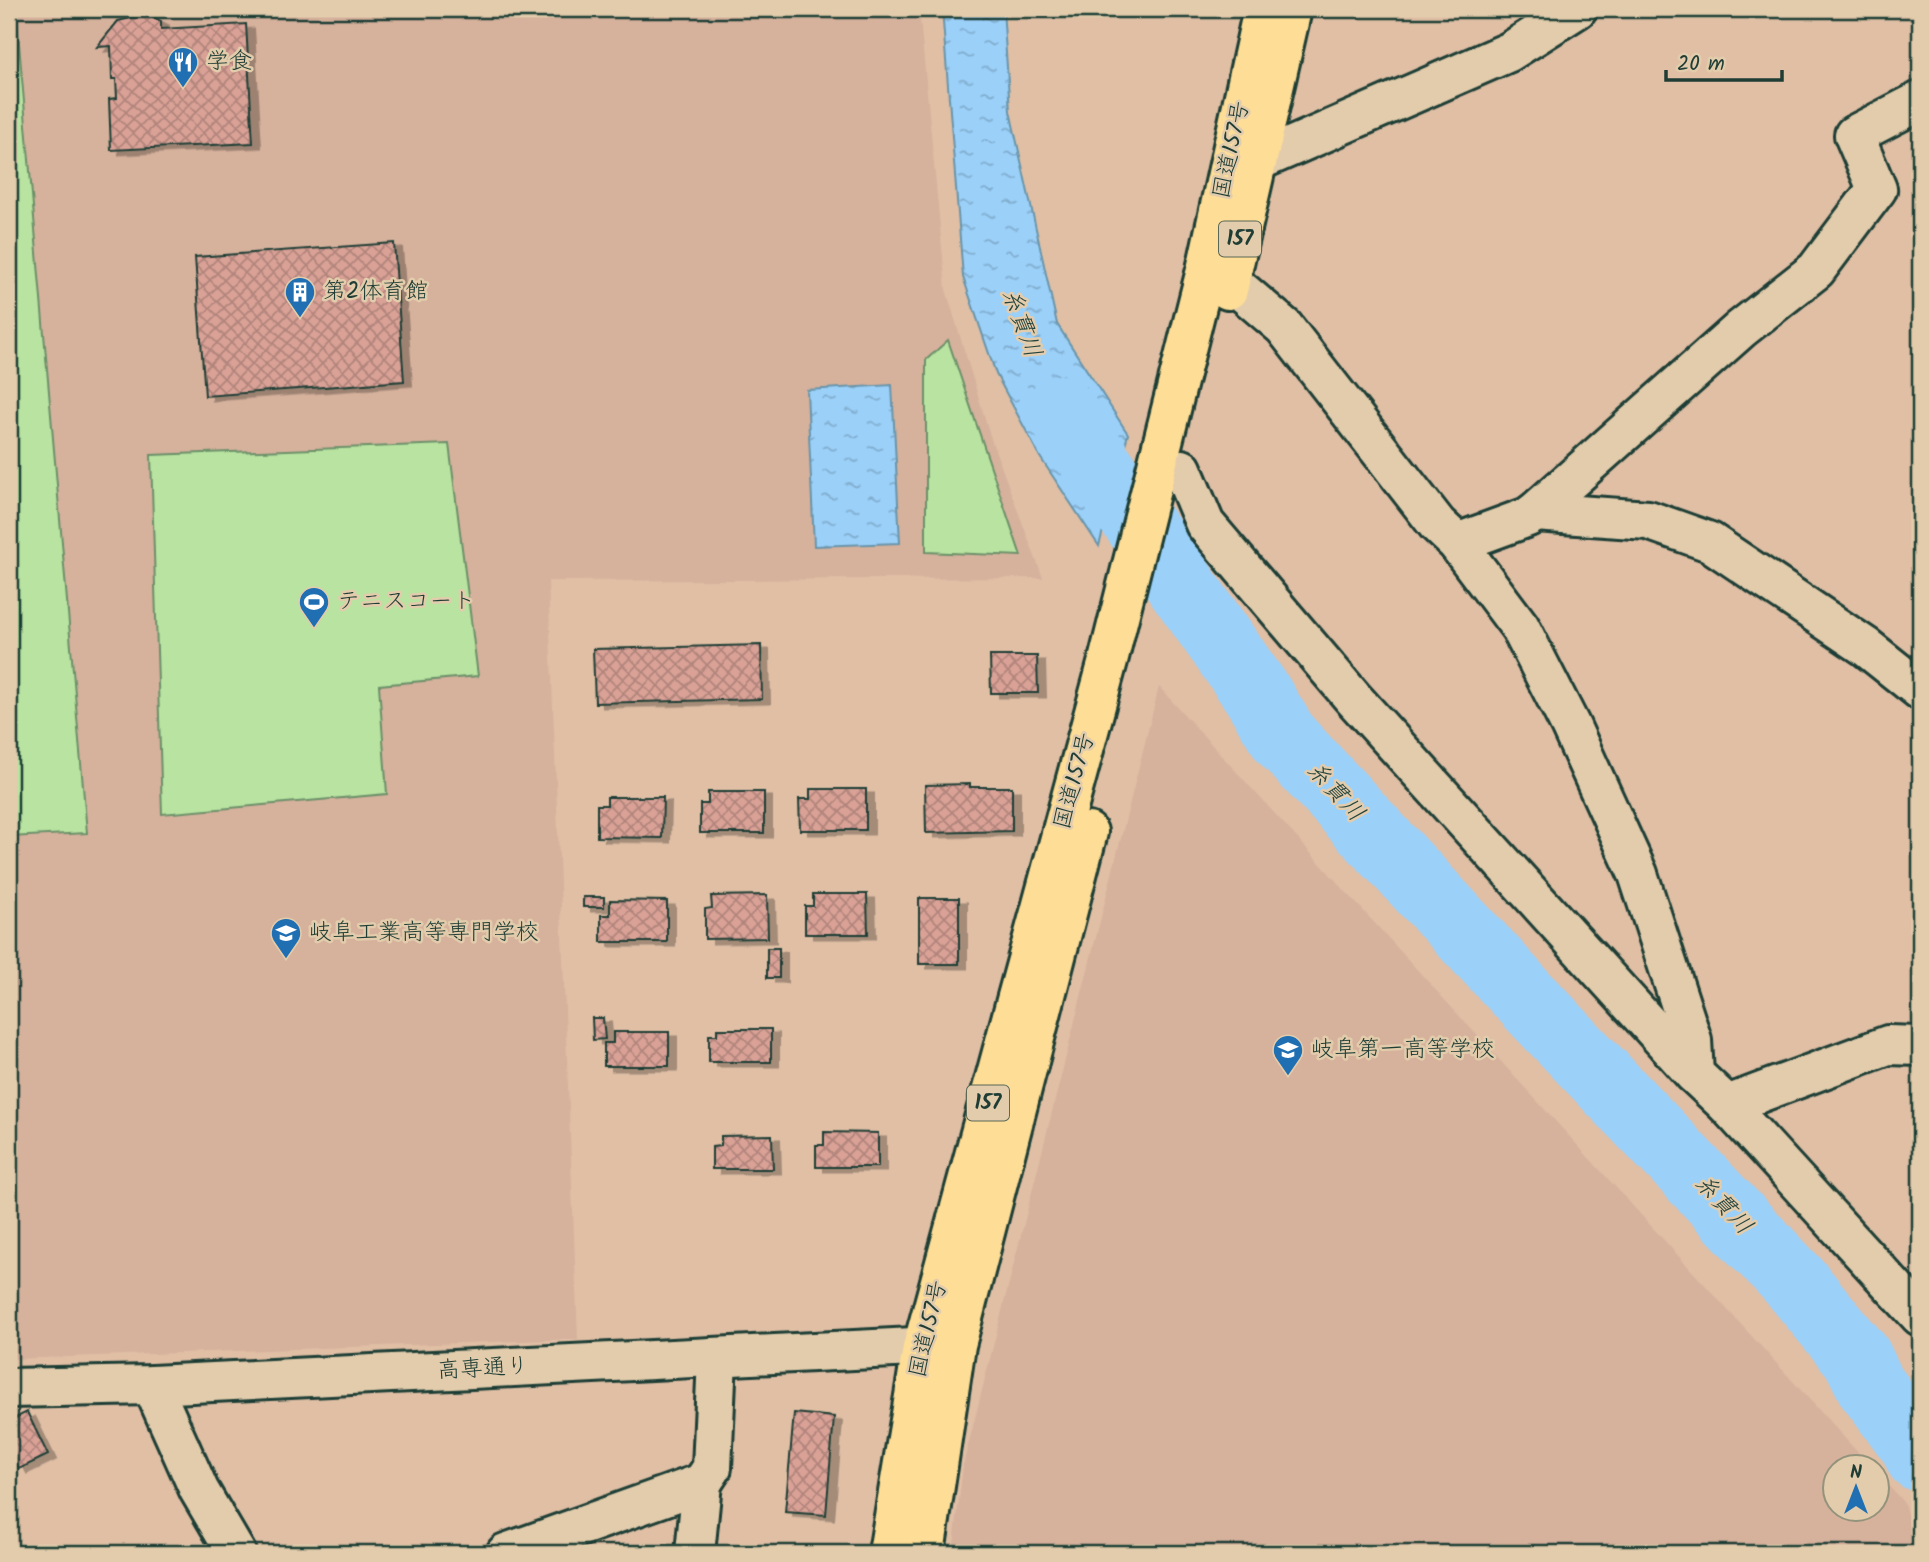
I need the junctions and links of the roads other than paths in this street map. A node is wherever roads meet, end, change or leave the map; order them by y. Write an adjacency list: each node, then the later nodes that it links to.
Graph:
1 (1263, 9): 7 (highway, 国道157号 / 157)
2 (1292, 9): 5 (highway, 国道157号 / 157)
3 (1577, 9): 5 (street)
4 (1920, 101): 8 (street)
5 (1258, 161): 6 (highway, 国道157号 / 157)
6 (1230, 281): 7 (highway, 国道157号 / 157); 9 (street)
7 (1171, 462): 12 (street); 15 (highway, 国道157号 / 157)
8 (1535, 512): 9 (street); 10 (street)
9 (1457, 543): 12 (street)
10 (1920, 690)
11 (1920, 1046): 13 (street)
12 (1694, 1074): 13 (street)
13 (1727, 1105): 14 (street)
14 (1920, 1316)
15 (939, 1347): 16 (street, 高専通り); 23 (highway, 国道157号 / 157); 24 (highway, 国道157号 / 157)
16 (717, 1358): 17 (street, 高専通り); 19 (street)
17 (152, 1385): 18 (street, 高専通り); 20 (street)
18 (9, 1388)
19 (702, 1483): 21 (street); 22 (street)
20 (236, 1553)
21 (506, 1553)
22 (695, 1553)
23 (888, 1553)
24 (925, 1553)

